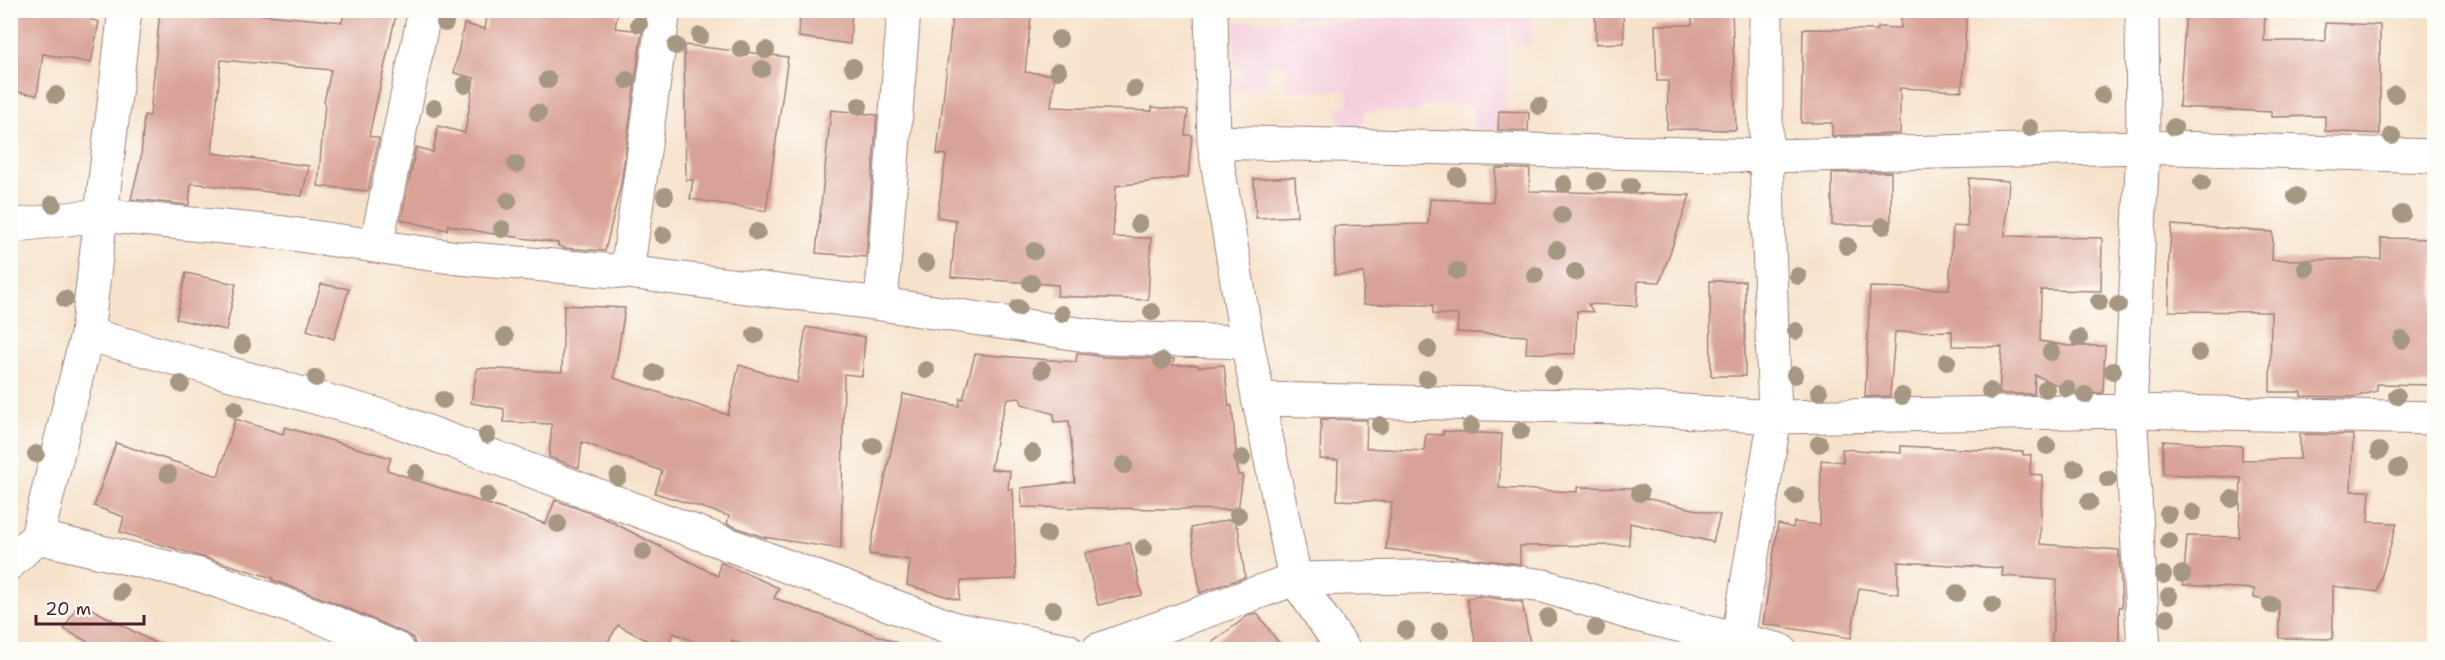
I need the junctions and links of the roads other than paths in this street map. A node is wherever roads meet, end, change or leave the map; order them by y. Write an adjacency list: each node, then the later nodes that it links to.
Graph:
1 (125, 10): 12 (street)
2 (424, 10): 14 (street)
3 (664, 10): 15 (street)
4 (904, 10): 16 (street)
5 (1211, 10): 8 (street)
6 (1766, 10): 10 (street)
7 (2142, 10): 9 (street)
8 (1214, 142): 10 (street); 18 (street)
9 (2143, 147): 10 (street); 11 (street); 20 (street)
10 (1766, 156): 21 (street)
11 (2434, 156)
12 (100, 215): 13 (street); 14 (street); 17 (street)
13 (10, 226)
14 (376, 246): 15 (street)
15 (627, 272): 16 (street)
16 (881, 304): 18 (street)
17 (87, 334): 23 (street); 28 (street)
18 (1247, 342): 19 (street)
19 (1258, 399): 21 (street); 25 (street)
20 (2130, 411): 21 (street); 22 (street); 32 (street)
21 (1775, 417): 26 (street)
22 (2434, 418)
23 (37, 537): 24 (street); 27 (street)
24 (10, 563)
25 (1295, 579): 26 (street); 29 (street); 30 (street)
26 (1738, 638): 31 (street)
27 (398, 650)
28 (1067, 650)
29 (1098, 650)
30 (1344, 650)
31 (1780, 650)
32 (2144, 650)

